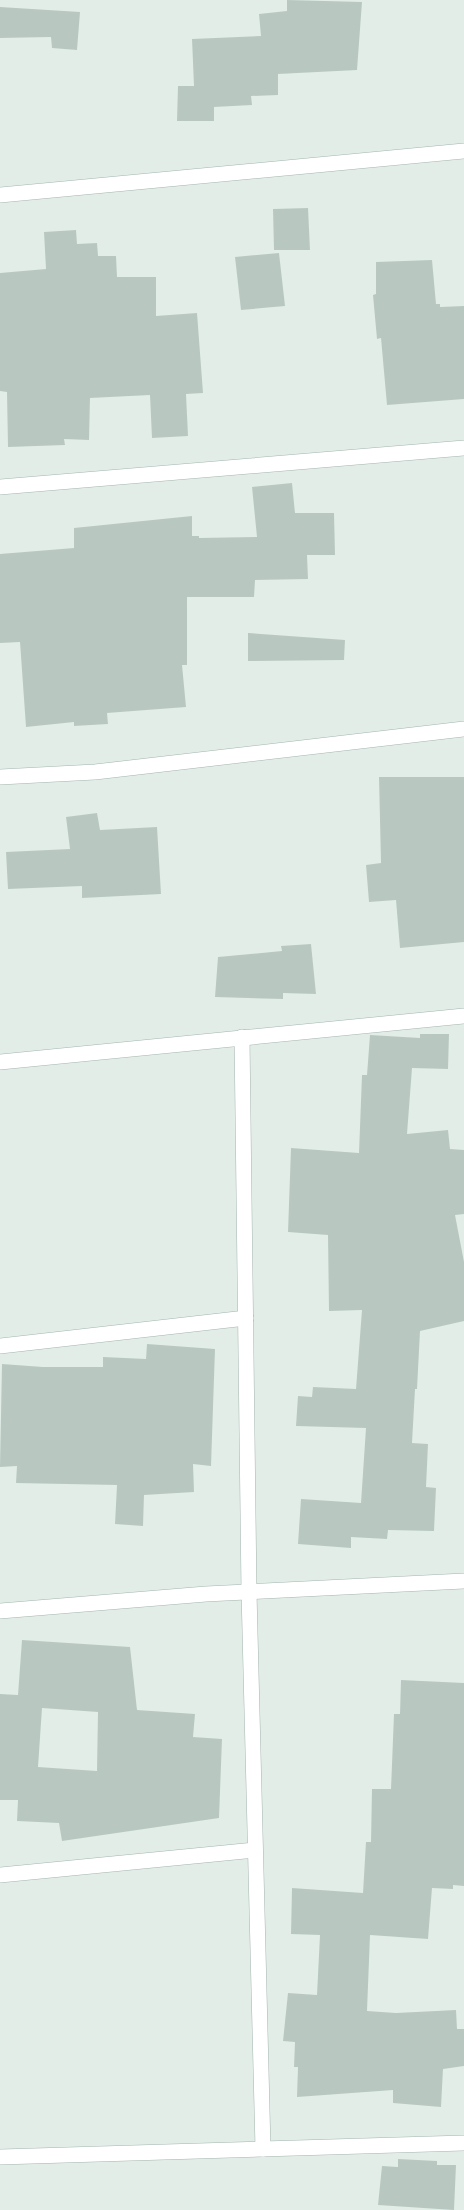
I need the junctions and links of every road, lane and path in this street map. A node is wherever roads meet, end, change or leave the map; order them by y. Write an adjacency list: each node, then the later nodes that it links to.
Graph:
1 (464, 151): 2 (street)
2 (0, 195)
3 (464, 448): 4 (street)
4 (0, 487)
5 (464, 729): 6 (street)
6 (0, 777)
7 (464, 1016): 8 (street)
8 (242, 1037): 9 (street); 10 (street)
9 (0, 1062)
10 (246, 1318): 11 (street); 13 (street)
11 (0, 1346)
12 (464, 1581): 13 (street)
13 (249, 1592): 14 (street); 15 (street)
14 (0, 1611)
15 (255, 1850): 16 (street); 18 (street)
16 (0, 1875)
17 (464, 2143): 18 (street)
18 (263, 2149): 19 (street)
19 (0, 2157)

